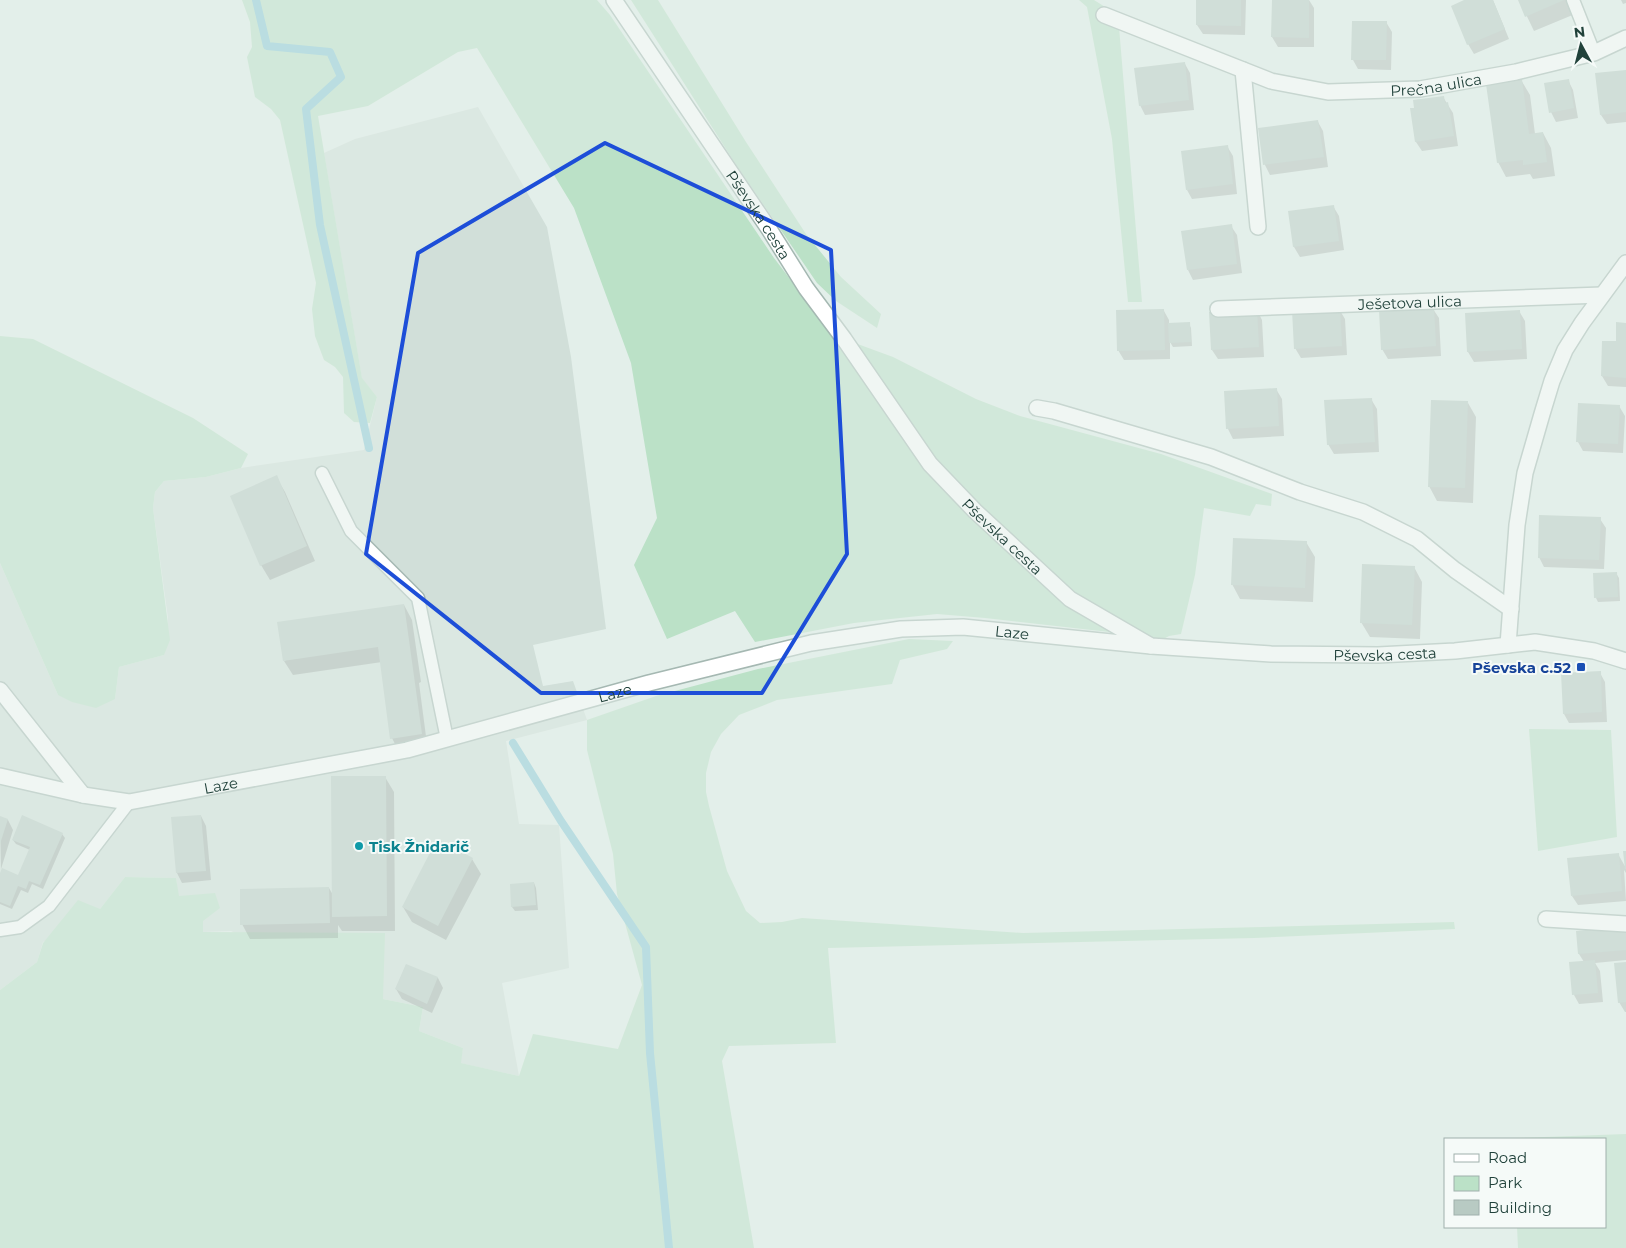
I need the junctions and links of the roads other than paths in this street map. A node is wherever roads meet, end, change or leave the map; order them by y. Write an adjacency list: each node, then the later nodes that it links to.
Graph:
1 (614, 0): 15 (street, Pševska cesta)
2 (1573, 0): 5 (lane)
3 (1104, 15): 6 (street, Prečna ulica)
4 (1626, 38): 5 (street, Prečna ulica)
5 (1594, 52): 6 (street, Prečna ulica)
6 (1243, 70): 7 (street)
7 (1258, 227)
8 (1626, 263): 9 (street)
9 (1602, 295): 10 (street, Ješetova ulica); 13 (street)
10 (1218, 309)
11 (1037, 408): 13 (street)
12 (322, 473): 18 (lane)
13 (1511, 609): 14 (street)
14 (1508, 645): 15 (street, Pševska cesta); 16 (street, Pševska cesta)
15 (1151, 646): 18 (street, Laze)
16 (1626, 661)
17 (0, 690): 20 (street)
18 (447, 739): 21 (street, Laze)
19 (0, 776): 20 (street, Laze)
20 (83, 796): 21 (street, Laze)
21 (129, 802): 24 (lane)
22 (1546, 919): 23 (street)
23 (1626, 924)
24 (0, 930)

